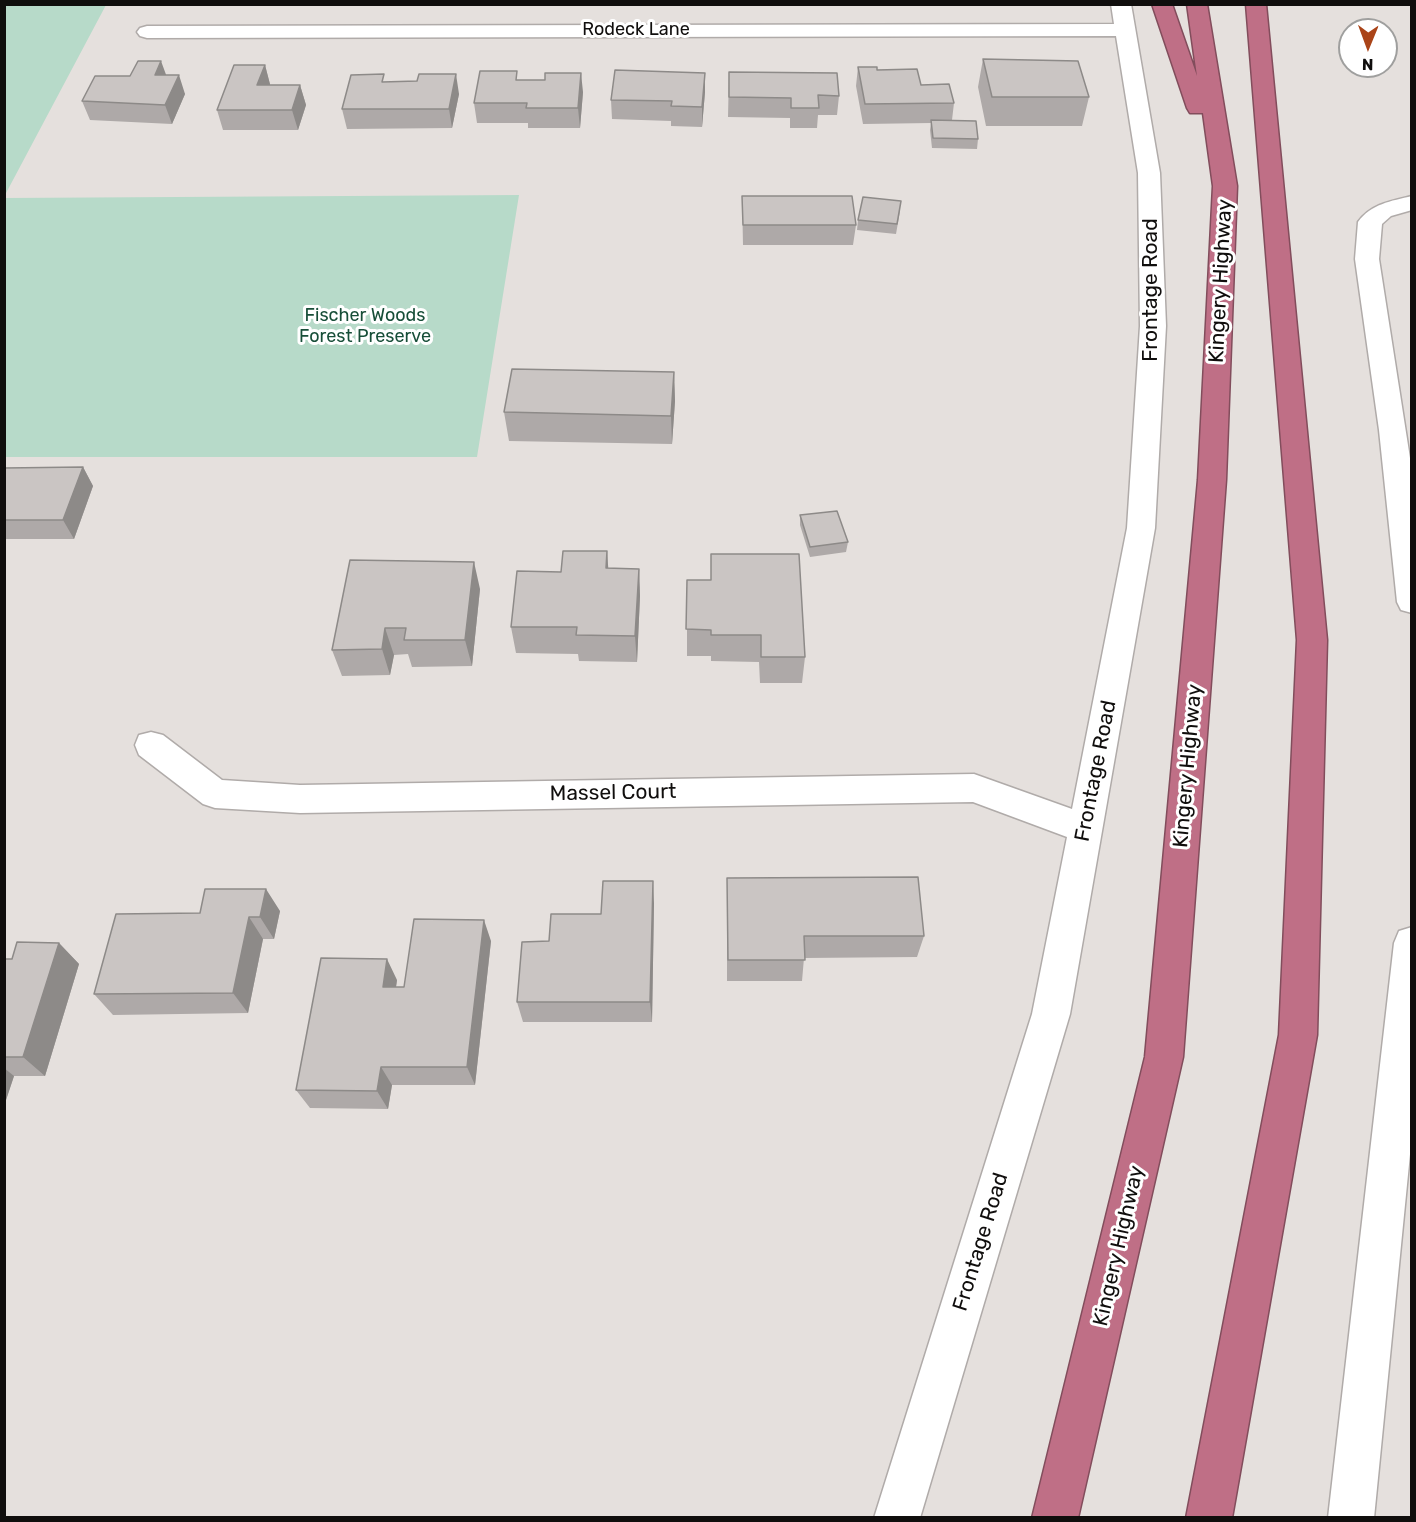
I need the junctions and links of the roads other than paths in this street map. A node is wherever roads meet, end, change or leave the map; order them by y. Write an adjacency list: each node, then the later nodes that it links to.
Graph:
1 (1162, 4): 8 (highway)
2 (1197, 4): 8 (highway, Kingery Highway)
3 (1241, 4): 7 (highway)
4 (1256, 4): 7 (highway)
5 (1123, 17): 6 (street, Rodeck Lane); 12 (street, Frontage Road)
6 (147, 32)
7 (1261, 55): 16 (highway)
8 (1225, 186): 15 (highway, Kingery Highway)
9 (1412, 203): 10 (street)
10 (1412, 602)
11 (151, 745): 12 (street, Massel Court)
12 (1084, 829): 14 (street, Frontage Road)
13 (1412, 943): 17 (street)
14 (897, 1518)
15 (1055, 1518)
16 (1209, 1518)
17 (1351, 1518)

